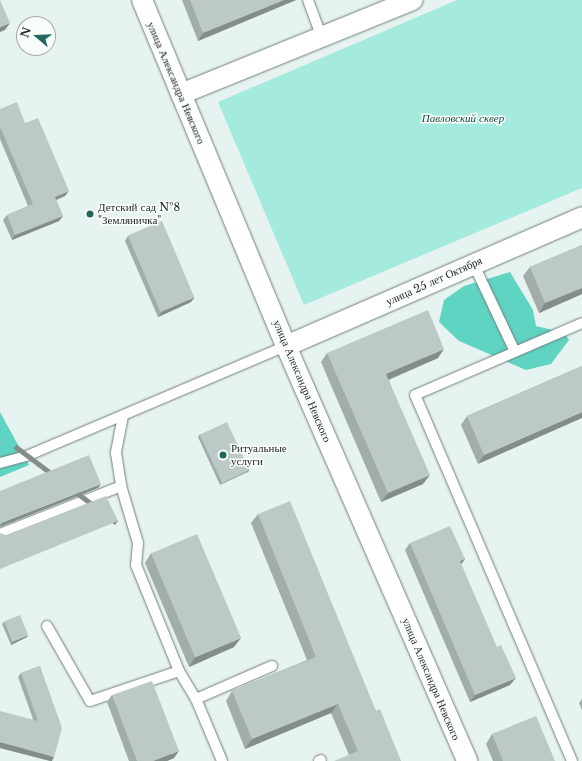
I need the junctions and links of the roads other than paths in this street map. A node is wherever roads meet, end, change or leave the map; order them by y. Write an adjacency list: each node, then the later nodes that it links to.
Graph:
1 (142, 0): 5 (street, улица Александра Невского)
2 (308, 0): 4 (lane)
3 (413, 0): 4 (street)
4 (322, 38): 5 (street)
5 (181, 94): 9 (street, улица Александра Невского)
6 (582, 217): 7 (street, улица 25 лет Октября)
7 (473, 263): 9 (street, улица 25 лет Октября); 10 (lane)
8 (582, 323): 10 (lane)
9 (286, 346): 11 (lane); 20 (street, улица Александра Невского)
10 (515, 352): 21 (lane)
11 (123, 416): 12 (lane); 13 (lane)
12 (0, 463)
13 (121, 486): 14 (lane); 17 (lane)
14 (0, 534)
15 (47, 626): 17 (lane)
16 (272, 666): 18 (lane)
17 (179, 670): 18 (lane)
18 (196, 699): 19 (lane)
19 (222, 761)
20 (467, 761)
21 (572, 761)

